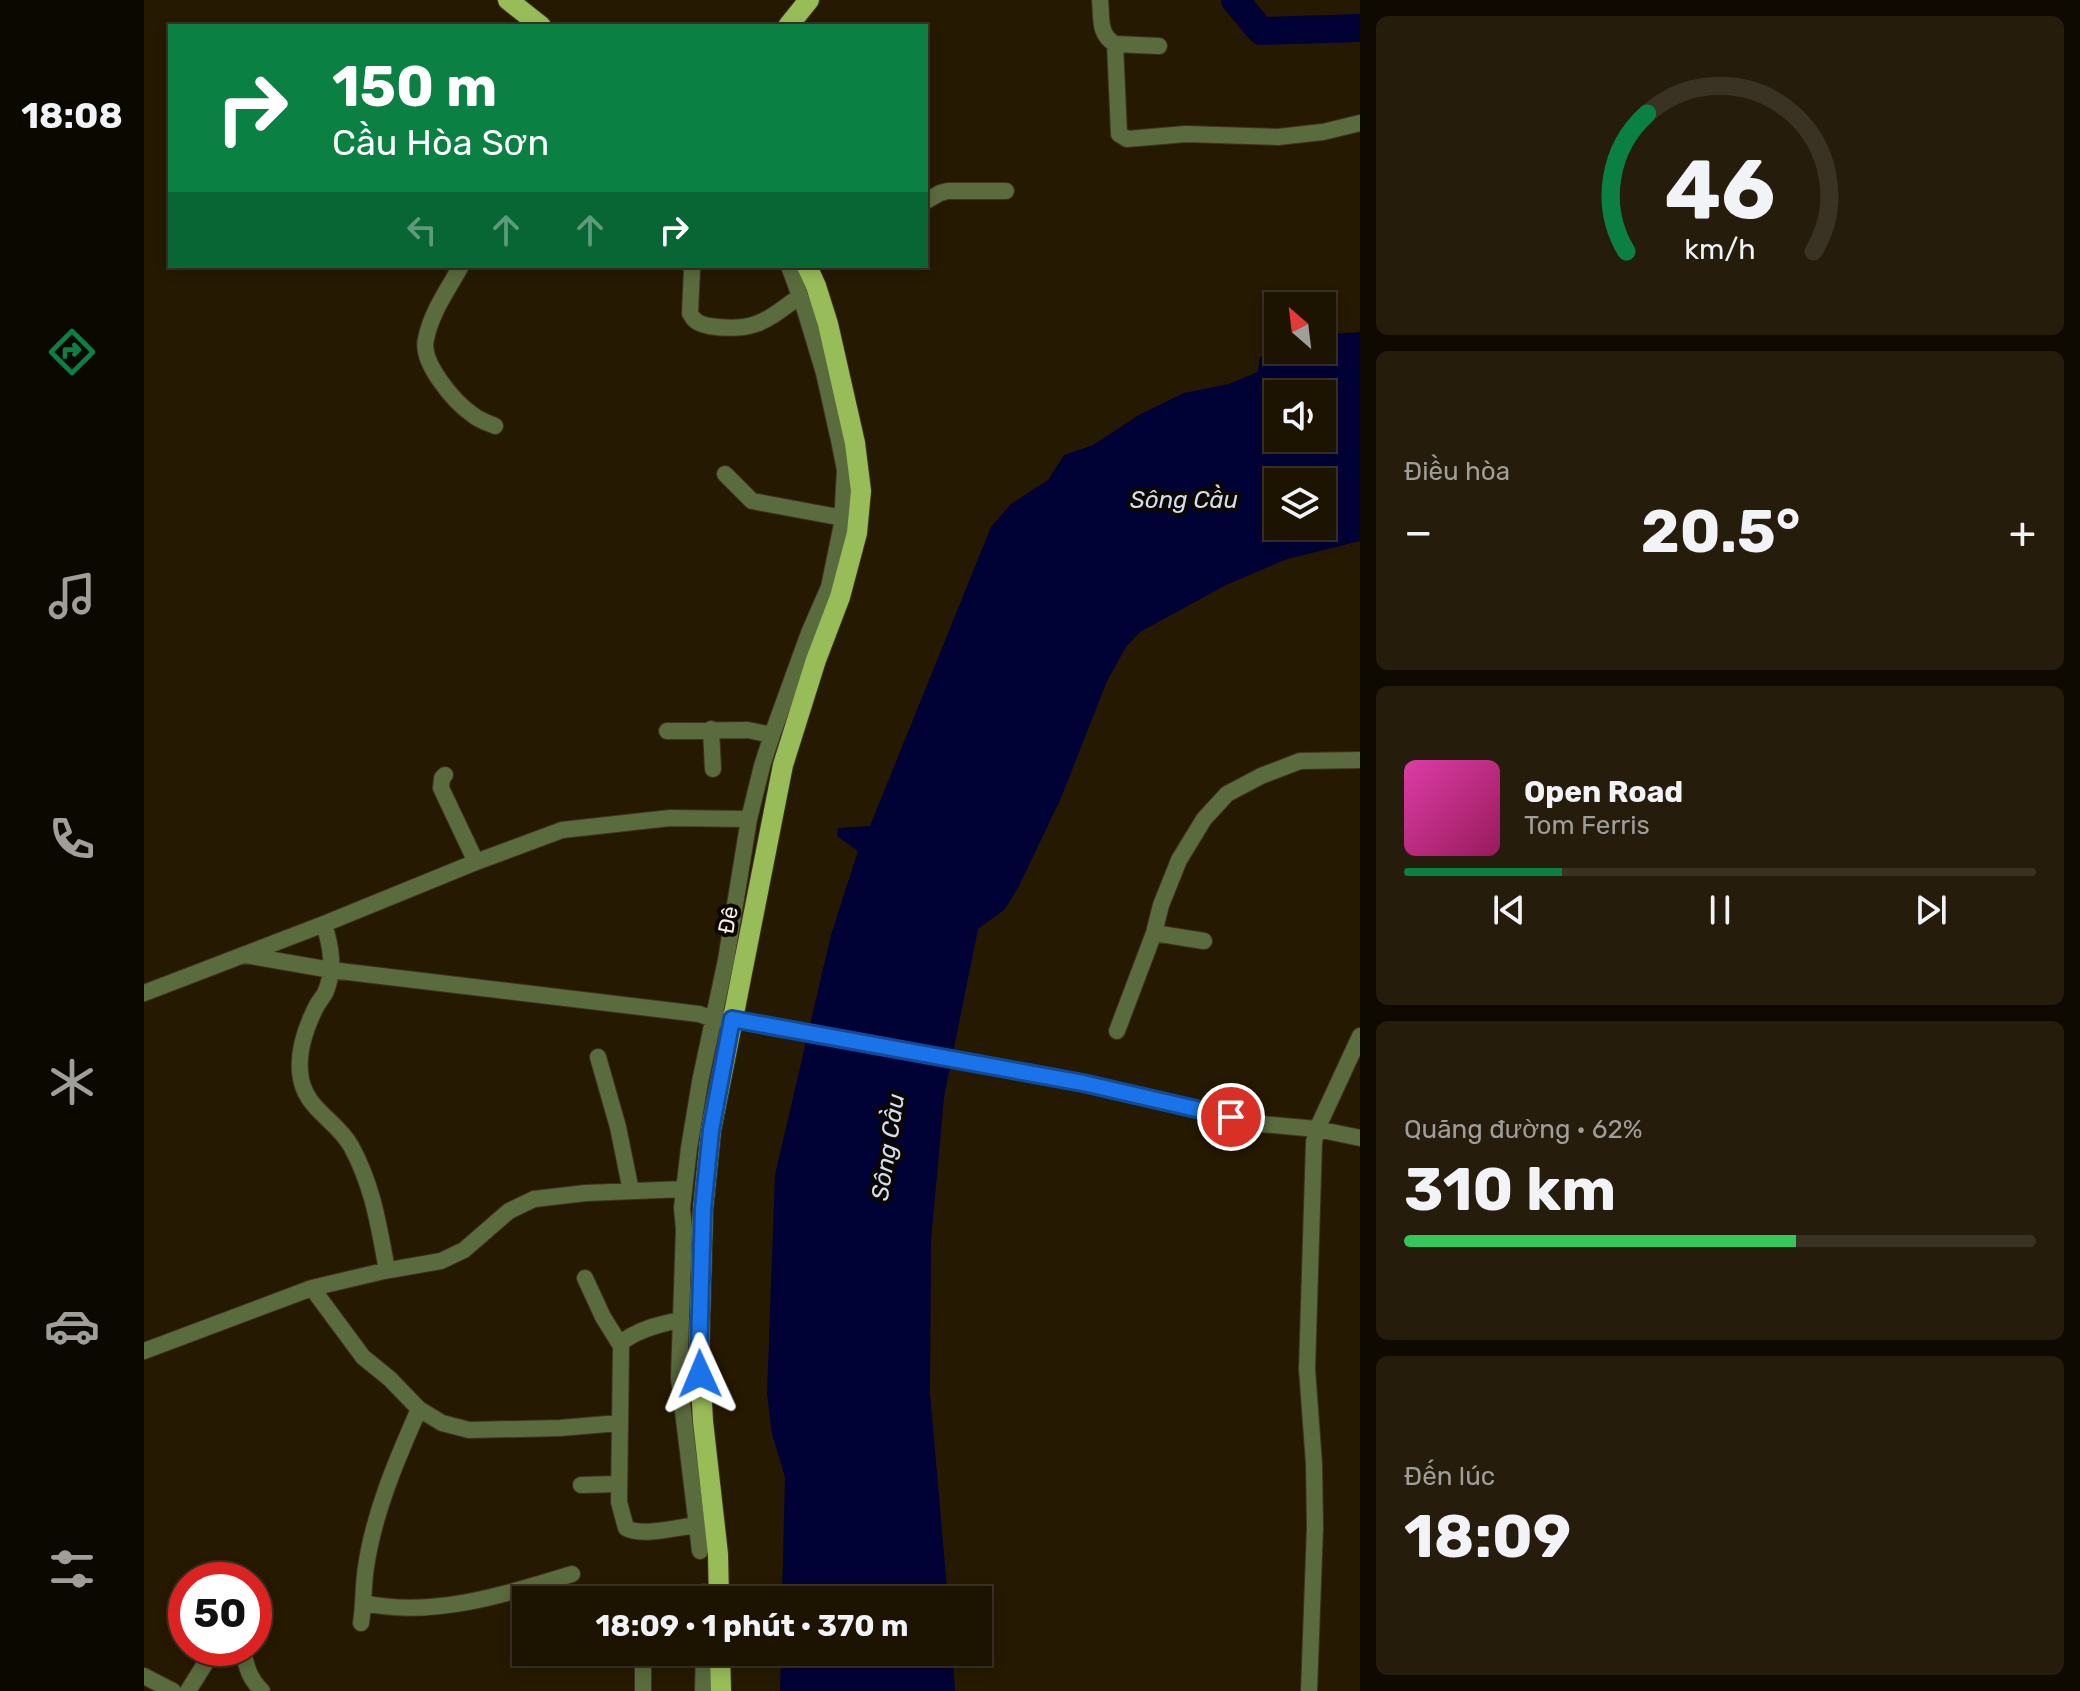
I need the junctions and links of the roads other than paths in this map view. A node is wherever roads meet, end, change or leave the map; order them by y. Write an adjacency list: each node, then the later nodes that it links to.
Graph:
1 (508, 0): 4 (main road)
2 (809, 0): 5 (main road)
3 (1100, 0): 6 (street)
4 (538, 24)
5 (790, 24)
6 (1115, 44): 7 (street); 8 (street)
7 (1159, 46)
8 (1360, 123)
9 (1006, 191): 10 (street)
10 (928, 200)
11 (460, 268): 16 (street)
12 (691, 268): 15 (street)
13 (790, 268): 15 (street)
14 (808, 268): 33 (main road, Đê)
15 (800, 296): 18 (street)
16 (495, 426)
17 (725, 474): 18 (street)
18 (843, 518): 21 (street)
19 (711, 729): 20 (street); 21 (street); 23 (street)
20 (667, 731)
21 (772, 735): 25 (street)
22 (1360, 760): 28 (street)
23 (713, 769)
24 (445, 775): 26 (street)
25 (749, 819): 26 (street); 33 (street)
26 (476, 862): 27 (street)
27 (324, 924): 30 (street); 31 (street)
28 (1154, 933): 29 (street); 34 (street)
29 (1204, 941)
30 (245, 955): 31 (street); 32 (street)
31 (331, 970): 33 (street); 41 (street)
32 (144, 993)
33 (723, 1019): 37 (street); 39 (street); 54 (main road, Đê)
34 (1117, 1031)
35 (1360, 1036): 37 (street)
36 (598, 1057): 40 (street)
37 (1317, 1129): 38 (street); 69 (street)
38 (1360, 1138)
39 (684, 1189): 40 (street); 44 (street)
40 (631, 1191): 41 (street)
41 (387, 1270): 43 (street)
42 (585, 1278): 45 (street)
43 (312, 1288): 46 (street); 47 (street)
44 (680, 1320): 45 (street); 51 (street)
45 (620, 1344): 48 (street)
46 (144, 1351)
47 (419, 1409): 48 (street); 55 (street)
48 (619, 1423): 49 (street)
49 (619, 1484): 50 (street); 51 (street)
50 (581, 1485)
51 (697, 1525): 52 (street)
52 (700, 1551)
53 (572, 1574): 55 (street)
54 (711, 1586)
55 (364, 1603): 56 (street)
56 (361, 1623)
57 (204, 1666): 64 (street)
58 (247, 1666): 65 (street)
59 (643, 1666): 66 (street)
60 (704, 1666): 67 (street)
61 (720, 1666): 68 (main road)
62 (144, 1676): 63 (street)
63 (173, 1691)
64 (188, 1691)
65 (262, 1691)
66 (643, 1691)
67 (703, 1691)
68 (721, 1691)
69 (1309, 1691)

